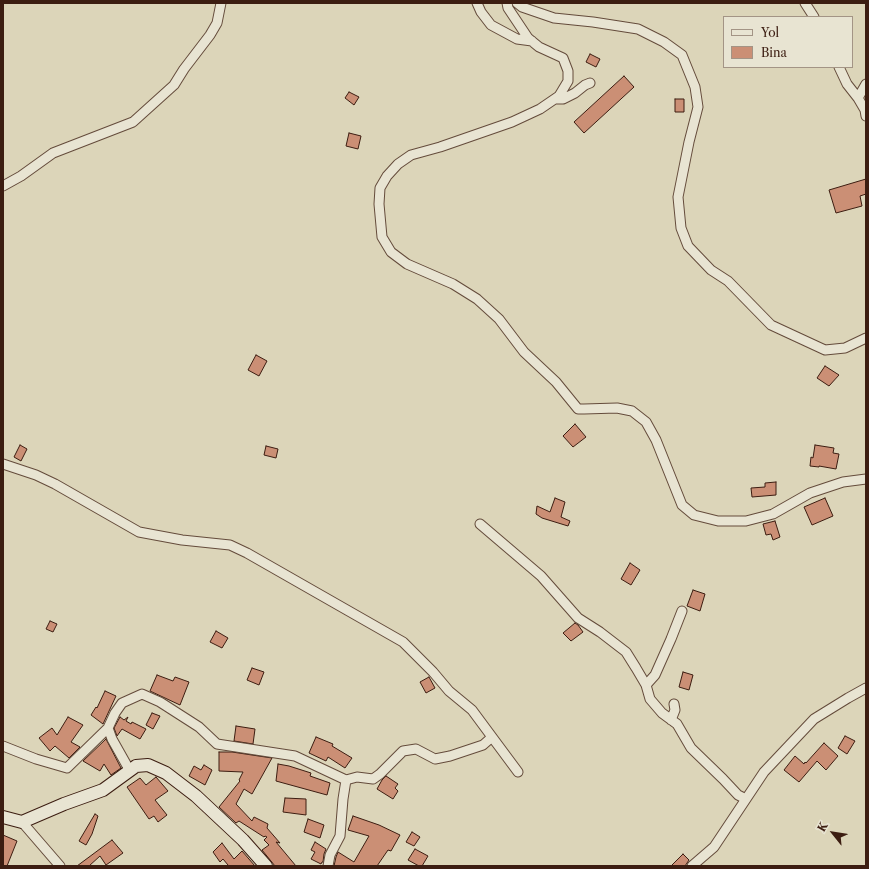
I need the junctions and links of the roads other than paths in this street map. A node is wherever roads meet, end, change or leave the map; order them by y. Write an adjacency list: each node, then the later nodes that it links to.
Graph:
1 (221, 3): 14 (street)
2 (477, 3): 7 (street)
3 (507, 3): 7 (street)
4 (517, 3): 15 (street)
5 (805, 3): 6 (street)
6 (813, 16)
7 (532, 41): 11 (street)
8 (839, 68): 12 (street)
9 (590, 83): 11 (street)
10 (866, 84): 12 (street)
11 (555, 98): 17 (street)
12 (858, 98): 13 (street)
13 (866, 116)
14 (3, 186)
15 (866, 338)
16 (3, 464): 25 (street)
17 (866, 479)
18 (480, 524): 20 (street)
19 (682, 611): 20 (street)
20 (646, 685): 23 (street)
21 (866, 688): 30 (street)
22 (674, 704): 23 (street)
23 (671, 720): 30 (street)
24 (108, 728): 26 (street); 27 (street); 29 (street)
25 (492, 737): 28 (street); 29 (street)
26 (3, 746)
27 (130, 771): 32 (main road); 34 (main road)
28 (518, 772)
29 (346, 780): 35 (street)
30 (746, 799): 36 (street)
31 (3, 817): 32 (main road)
32 (22, 822): 33 (street)
33 (60, 866)
34 (266, 866)
35 (328, 866)
36 (692, 866)

